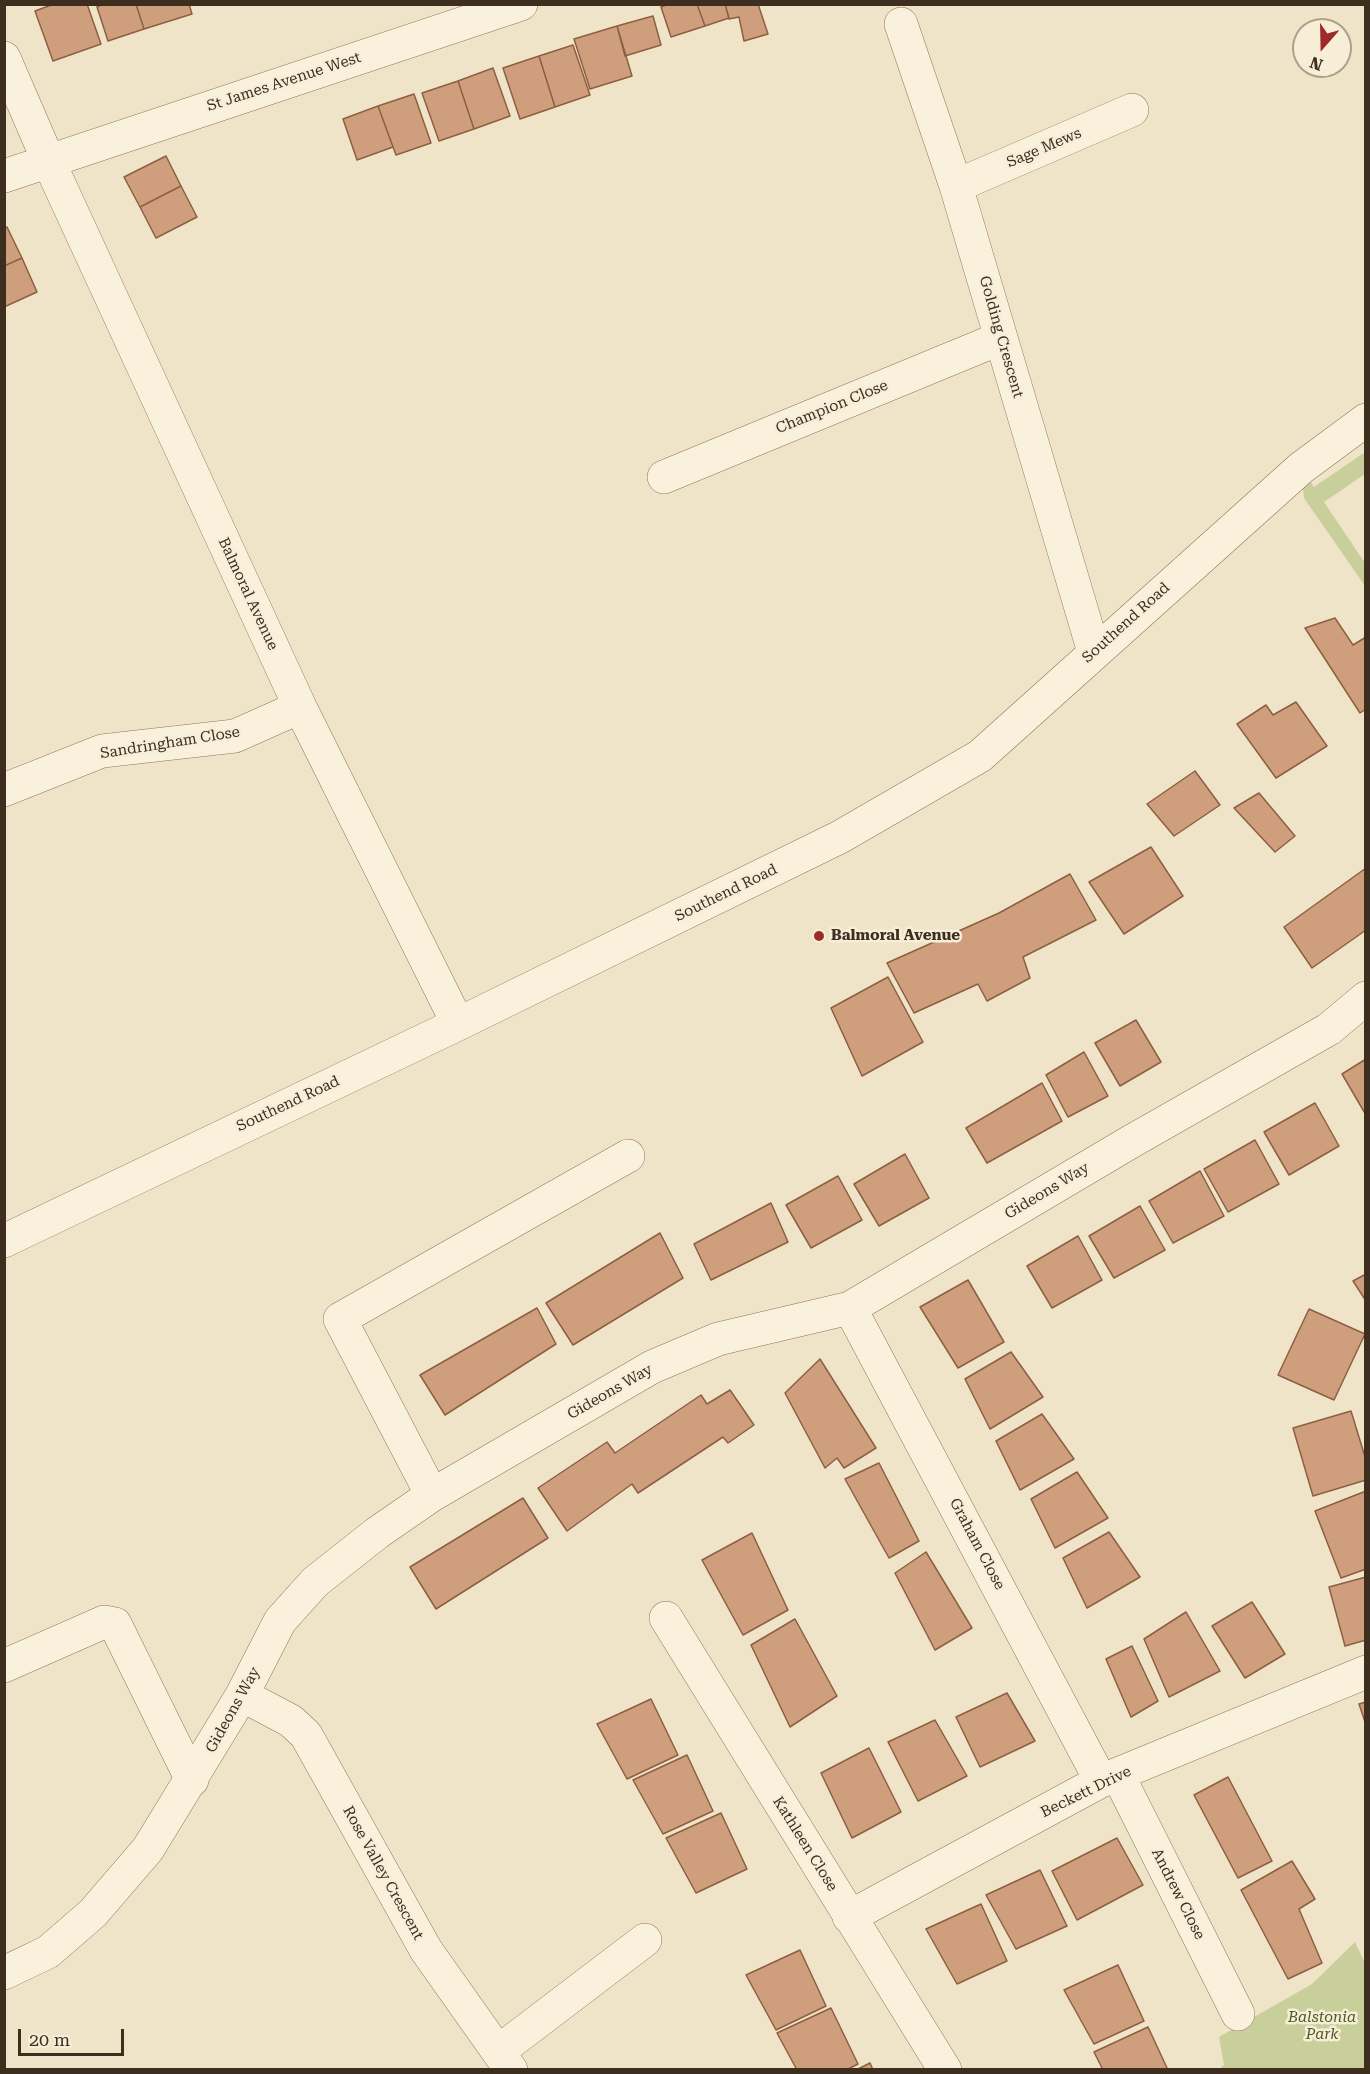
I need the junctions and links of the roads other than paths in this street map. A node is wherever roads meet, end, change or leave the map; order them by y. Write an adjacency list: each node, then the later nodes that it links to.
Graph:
1 (520, 4): 5 (street, St James Avenue West)
2 (901, 24): 7 (street, Golding Crescent)
3 (4, 58): 5 (street, Balmoral Avenue)
4 (1132, 110): 7 (street, Sage Mews)
5 (48, 160): 6 (street, St James Avenue West); 12 (street, Balmoral Avenue)
6 (4, 176)
7 (956, 186): 8 (street, Golding Crescent)
8 (1001, 338): 10 (street, Champion Close); 11 (street, Golding Crescent)
9 (1365, 420): 11 (street, Southend Road)
10 (664, 477)
11 (1094, 652): 15 (street, Southend Road)
12 (300, 707): 13 (street, Sandringham Close); 15 (street, Balmoral Avenue)
13 (4, 790)
14 (1365, 998): 18 (street, Gideons Way)
15 (459, 1024): 17 (street, Southend Road)
16 (628, 1156): 19 (street)
17 (4, 1240)
18 (850, 1308): 19 (street, Gideons Way); 24 (street, Graham Close)
19 (432, 1495): 23 (street, Gideons Way)
20 (666, 1618): 26 (street, Kathleen Close)
21 (4, 1666): 25 (street)
22 (1365, 1672): 24 (street, Beckett Drive)
23 (242, 1695): 25 (street, Gideons Way); 30 (street, Rose Valley Crescent)
24 (1109, 1778): 26 (street, Beckett Drive); 29 (street, Andrew Close)
25 (192, 1780): 28 (street, Gideons Way)
26 (849, 1917): 31 (street, Kathleen Close)
27 (645, 1940): 30 (street)
28 (4, 1973)
29 (1238, 2014)
30 (505, 2060)
31 (945, 2070)

